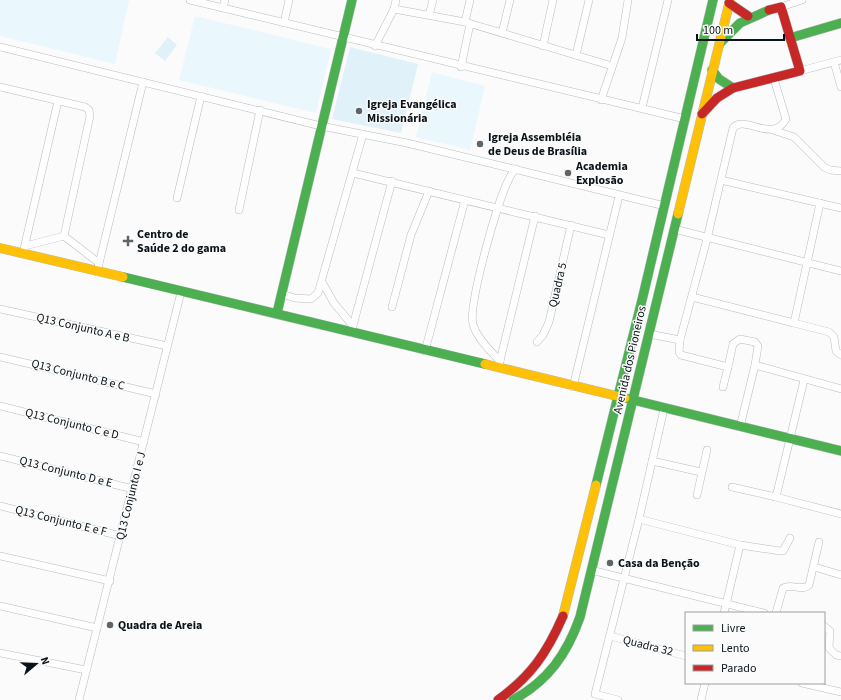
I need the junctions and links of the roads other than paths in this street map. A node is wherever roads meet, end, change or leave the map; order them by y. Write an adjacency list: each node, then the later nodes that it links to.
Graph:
1 (190, 0): 17 (street)
2 (225, 0): 17 (street)
3 (289, 0): 23 (street)
4 (352, 0): 25 (main road)
5 (396, 0): 18 (street)
6 (433, 0): 19 (street)
7 (470, 0): 21 (street)
8 (510, 0): 24 (street)
9 (553, 0): 28 (street)
10 (589, 0): 31 (street)
11 (628, 0): 33 (street)
12 (668, 0): 47 (street)
13 (714, 0): 37 (main road, Avenida dos Pioneiros)
14 (802, 0): 16 (street)
15 (729, 2): 20 (main road); 29 (main road, Avenida dos Pioneiros)
16 (781, 7): 20 (main road); 26 (main road)
17 (223, 8): 23 (street)
18 (394, 9): 19 (street); 27 (street)
19 (429, 15): 21 (street)
20 (748, 16): 29 (main road)
21 (467, 23): 24 (street); 34 (street)
22 (841, 23): 26 (main road)
23 (284, 24): 25 (street)
24 (502, 33): 28 (street)
25 (343, 37): 27 (street); 51 (main road)
26 (790, 38): 36 (main road)
27 (376, 46): 34 (street)
28 (543, 46): 31 (street)
29 (718, 46): 35 (main road, Avenida dos Pioneiros)
30 (0, 47): 40 (street)
31 (576, 55): 33 (street)
32 (837, 61): 36 (street); 42 (street)
33 (612, 66): 45 (street)
34 (461, 67): 45 (street)
35 (712, 70): 39 (main road, Avenida dos Pioneiros); 43 (main road)
36 (800, 71): 38 (main road)
37 (696, 72): 39 (main road); 50 (main road, Avenida dos Pioneiros)
38 (774, 79): 43 (main road); 52 (street)
39 (710, 81): 49 (main road, Avenida dos Pioneiros)
40 (143, 82): 44 (street); 77 (street)
41 (0, 87): 46 (street)
42 (841, 87)
43 (733, 88): 49 (main road)
44 (201, 96): 48 (street); 61 (street)
45 (602, 100): 47 (street)
46 (58, 102): 72 (street); 75 (street)
47 (642, 108): 50 (street)
48 (260, 110): 51 (street); 67 (street)
49 (701, 116): 70 (main road, Avenida dos Pioneiros)
50 (685, 119): 64 (main road, Avenida dos Pioneiros)
51 (321, 126): 53 (street); 83 (main road)
52 (773, 130): 55 (street); 57 (street)
53 (362, 134): 54 (street); 56 (street)
54 (516, 169): 60 (street); 65 (street)
55 (841, 171)
56 (353, 173): 58 (street); 79 (street)
57 (721, 180): 63 (street); 73 (street)
58 (392, 181): 59 (street); 91 (street)
59 (429, 192): 62 (street); 87 (street)
60 (619, 196): 64 (street); 71 (street)
61 (177, 198)
62 (465, 200): 65 (street); 96 (street)
63 (820, 203): 66 (street); 76 (street)
64 (665, 206): 80 (main road, Avenida dos Pioneiros)
65 (499, 208): 68 (street); 99 (street)
66 (841, 208)
67 (238, 210)
68 (535, 216): 69 (street); 99 (street)
69 (571, 225): 71 (street); 94 (street, Quadra 5)
70 (674, 230): 73 (street); 81 (main road, Avenida dos Pioneiros)
71 (609, 235): 103 (street)
72 (64, 236): 75 (street); 77 (street)
73 (707, 239): 76 (street); 85 (street)
74 (0, 248): 75 (main road)
75 (24, 250): 77 (main road)
76 (808, 263): 78 (street); 90 (street)
77 (98, 267): 82 (main road)
78 (841, 271)
79 (322, 282): 83 (street); 91 (street)
80 (646, 283): 81 (main road); 84 (main road, Avenida dos Pioneiros)
81 (660, 288): 86 (main road, Avenida dos Pioneiros)
82 (181, 292): 89 (main road); 95 (street, Q13 Conjunto I e J)
83 (282, 294): 89 (main road)
84 (643, 296): 86 (main road); 107 (main road, Avenida dos Pioneiros)
85 (692, 297): 90 (street); 93 (street)
86 (658, 298): 92 (main road, Avenida dos Pioneiros)
87 (392, 307)
88 (0, 309): 95 (street, Q13 Conjunto A e B)
89 (277, 313): 91 (main road)
90 (794, 323): 97 (street)
91 (352, 329): 96 (main road)
92 (649, 334): 93 (street); 108 (main road, Avenida dos Pioneiros)
93 (680, 340): 101 (street)
94 (537, 342)
95 (167, 346): 106 (street, Q13 Conjunto I e J)
96 (425, 351): 99 (main road)
97 (841, 355)
98 (0, 357): 106 (street, Q13 Conjunto B e C)
99 (499, 365): 103 (main road)
100 (755, 365): 101 (street); 102 (street); 111 (street)
101 (728, 367): 104 (street)
102 (804, 380): 105 (street); 112 (street)
103 (573, 386): 107 (main road)
104 (723, 387)
105 (841, 389)
106 (156, 394): 113 (street, Q13 Conjunto I e J)
107 (617, 397): 108 (main road); 119 (main road, Avenida dos Pioneiros)
108 (633, 400): 110 (main road); 122 (main road, Avenida dos Pioneiros)
109 (0, 406): 113 (street, Q13 Conjunto C e D)
110 (664, 409): 111 (main road); 117 (street)
111 (740, 427): 112 (main road)
112 (791, 439): 115 (main road); 124 (street)
113 (144, 442): 121 (street, Q13 Conjunto I e J)
114 (707, 450): 118 (street)
115 (841, 451)
116 (0, 456): 121 (street, Q13 Conjunto D e E)
117 (652, 461): 118 (street); 127 (street)
118 (701, 472): 123 (street)
119 (596, 484): 122 (main road); 146 (main road, Avenida dos Pioneiros)
120 (732, 487): 124 (street)
121 (133, 489): 128 (street, Q13 Conjunto I e J)
122 (612, 489): 134 (main road, Avenida dos Pioneiros)
123 (697, 495)
124 (776, 497): 126 (street)
125 (0, 506): 128 (street, Q13 Conjunto E e F)
126 (841, 514)
127 (639, 519): 131 (street); 136 (street)
128 (121, 536): 137 (street, Q13 Conjunto I e J)
129 (790, 538): 131 (street)
130 (819, 542): 133 (street)
131 (740, 544): 138 (street)
132 (0, 556): 137 (street)
133 (814, 567): 135 (street); 142 (street)
134 (591, 570): 136 (street); 147 (main road, Avenida dos Pioneiros)
135 (841, 574)
136 (624, 578): 138 (street); 145 (street)
137 (110, 581): 144 (street, Q13 Conjunto I e J)
138 (726, 603): 140 (street); 141 (street)
139 (0, 606): 144 (street)
140 (724, 612)
141 (760, 612)
142 (776, 612)
143 (825, 627): 150 (street)
144 (97, 628): 151 (street, Q13 Conjunto I e J)
145 (610, 636): 149 (street, Quadra 32); 158 (street)
146 (551, 645): 147 (main road); 156 (main road, Avenida dos Pioneiros)
147 (567, 651): 157 (main road, Avenida dos Pioneiros)
148 (0, 652): 151 (street)
149 (685, 656)
150 (841, 656)
151 (86, 670): 155 (street, Q13 Conjunto I e J)
152 (706, 684): 159 (street)
153 (806, 684): 154 (street)
154 (841, 692)
155 (80, 700)
156 (498, 700)
157 (513, 700)
158 (618, 700)
159 (701, 700)

